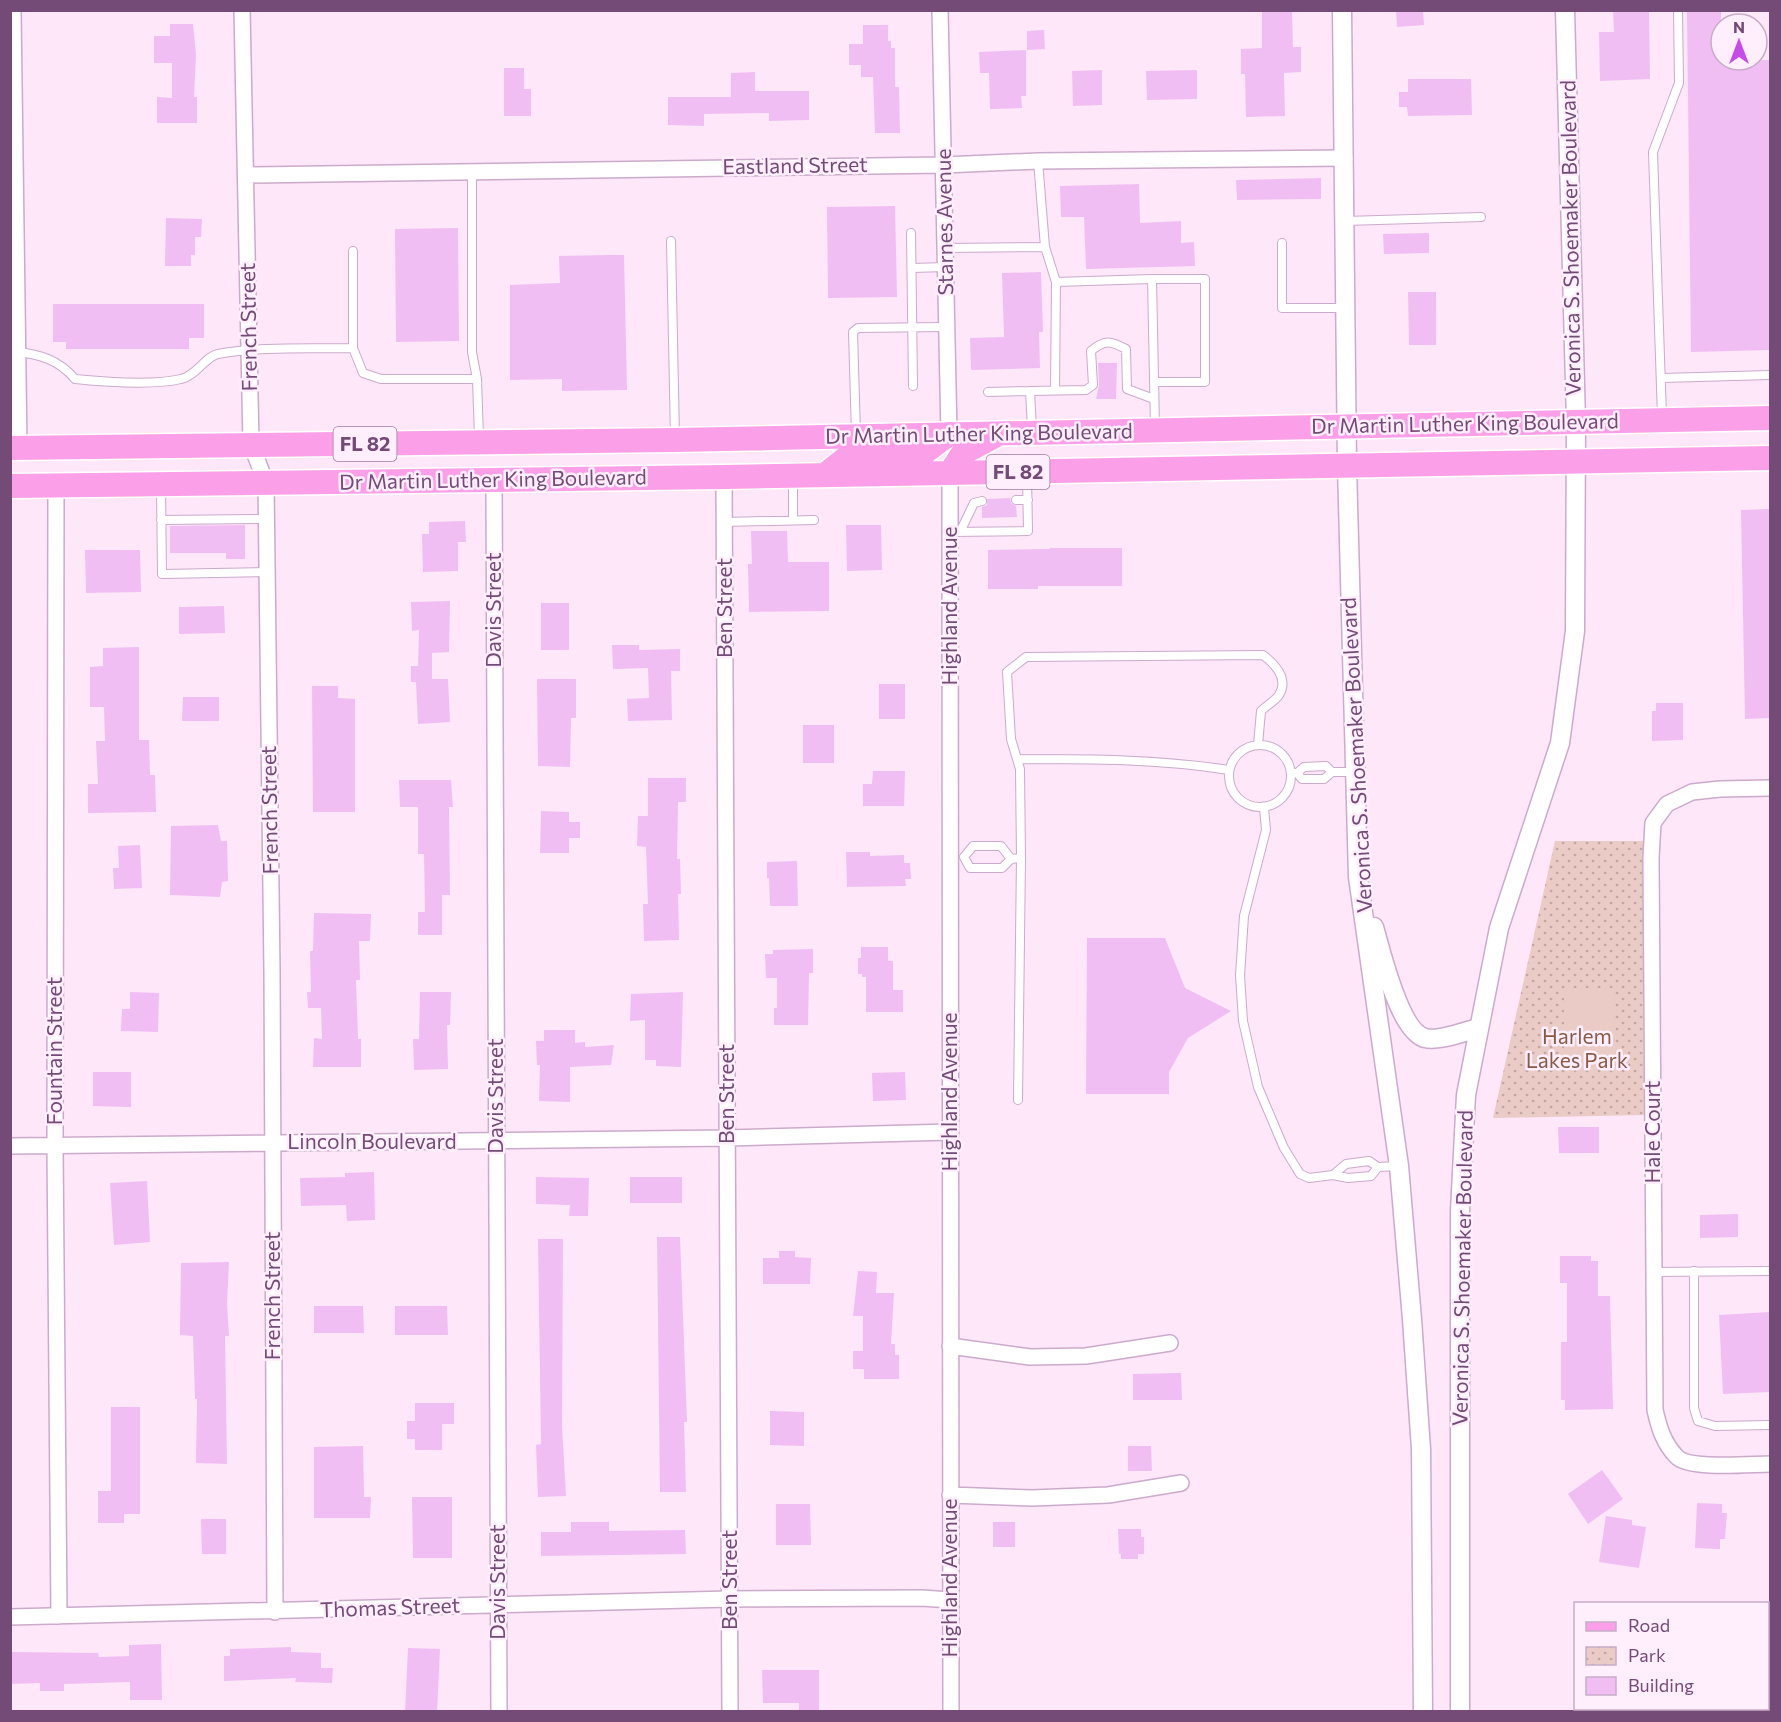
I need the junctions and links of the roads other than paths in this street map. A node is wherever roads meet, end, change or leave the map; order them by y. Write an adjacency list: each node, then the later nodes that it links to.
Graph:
1 (12, 10): 29 (street)
2 (242, 10): 11 (street, French Street)
3 (940, 10): 9 (street, Starnes Avenue)
4 (1342, 10): 7 (street, Veronica S. Shoemaker Boulevard)
5 (1565, 10): 41 (street, Veronica S. Shoemaker Boulevard)
6 (1678, 10): 31 (lane)
7 (1345, 158): 8 (street, Eastland Street); 13 (street, Veronica S. Shoemaker Boulevard)
8 (1038, 161): 9 (street, Eastland Street); 17 (lane)
9 (944, 165): 10 (street, Eastland Street); 18 (street, Starnes Avenue)
10 (472, 171): 11 (street, Eastland Street); 32 (lane)
11 (246, 175): 28 (street, French Street)
12 (1481, 218): 13 (lane)
13 (1345, 221): 24 (street, Veronica S. Shoemaker Boulevard)
14 (911, 233): 21 (lane)
15 (671, 241): 48 (lane)
16 (1282, 243): 24 (lane)
17 (1045, 247): 18 (lane); 23 (lane)
18 (945, 248): 20 (street, Starnes Avenue)
19 (353, 251): 27 (lane)
20 (946, 267): 21 (lane); 25 (street, Starnes Avenue)
21 (912, 268): 26 (lane)
22 (1152, 279): 23 (lane); 33 (lane); 33 (lane)
23 (1056, 282): 35 (lane)
24 (1346, 308): 42 (street, Veronica S. Shoemaker Boulevard)
25 (947, 327): 26 (lane); 46 (street, Starnes Avenue)
26 (912, 328): 34 (lane); 47 (lane)
27 (352, 348): 28 (lane); 32 (lane)
28 (249, 350): 29 (lane); 50 (street, French Street)
29 (14, 352): 51 (street)
30 (1770, 375): 31 (lane)
31 (1662, 378): 40 (lane)
32 (477, 379): 49 (lane)
33 (1154, 382): 38 (lane)
34 (913, 386)
35 (1055, 390): 37 (lane); 38 (lane)
36 (988, 392): 37 (lane)
37 (1029, 392): 45 (lane)
38 (1154, 399): 43 (lane)
39 (1770, 418): 40 (main road, Dr Martin Luther King Boulevard / FL 82)
40 (1662, 420): 41 (main road, Dr Martin Luther King Boulevard / FL 82)
41 (1576, 422): 42 (main road, Dr Martin Luther King Boulevard / FL 82); 53 (street, Veronica S. Shoemaker Boulevard)
42 (1347, 426): 43 (main road, Dr Martin Luther King Boulevard / FL 82); 54 (street, Veronica S. Shoemaker Boulevard)
43 (1155, 430): 45 (main road, Dr Martin Luther King Boulevard / FL 82)
44 (999, 433): 45 (main road, Dr Martin Luther King Boulevard / FL 82); 46 (main road, Dr Martin Luther King Boulevard / FL 82); 56 (main road)
45 (1032, 433)
46 (949, 434): 47 (main road, Dr Martin Luther King Boulevard / FL 82); 57 (main road)
47 (856, 436): 48 (main road, Dr Martin Luther King Boulevard / FL 82)
48 (675, 440): 49 (main road, Dr Martin Luther King Boulevard / FL 82)
49 (479, 443): 50 (main road, Dr Martin Luther King Boulevard / FL 82)
50 (252, 445): 51 (main road, Dr Martin Luther King Boulevard / FL 82); 61 (street, French Street)
51 (15, 448)
52 (1770, 458): 53 (main road, Dr Martin Luther King Boulevard / FL 82)
53 (1576, 461): 54 (main road, Dr Martin Luther King Boulevard / FL 82); 87 (street, Veronica S. Shoemaker Boulevard)
54 (1347, 466): 55 (main road, Dr Martin Luther King Boulevard / FL 82); 79 (street, Veronica S. Shoemaker Boulevard)
55 (1027, 471): 56 (main road, Dr Martin Luther King Boulevard / FL 82); 66 (lane)
56 (950, 473): 57 (main road, Dr Martin Luther King Boulevard / FL 82); 73 (street, Highland Avenue)
57 (826, 474): 58 (main road, Dr Martin Luther King Boulevard / FL 82)
58 (793, 476): 59 (main road, Dr Martin Luther King Boulevard / FL 82); 70 (lane)
59 (724, 477): 60 (main road, Dr Martin Luther King Boulevard / FL 82); 72 (street, Ben Street)
60 (494, 480): 61 (main road, Dr Martin Luther King Boulevard / FL 82); 91 (street, Davis Street)
61 (266, 483): 62 (main road, Dr Martin Luther King Boulevard / FL 82); 68 (street, French Street)
62 (160, 484): 64 (main road, FL 82); 69 (lane)
63 (10, 486): 64 (main road, FL 82)
64 (56, 486): 94 (street, Fountain Street)
65 (1016, 500): 66 (lane)
66 (1028, 500): 73 (lane)
67 (982, 501): 73 (lane)
68 (266, 519): 69 (lane); 74 (street, French Street)
69 (161, 520): 74 (lane)
70 (793, 520): 71 (lane); 72 (lane)
71 (814, 520)
72 (724, 522): 90 (street, Ben Street)
73 (955, 532): 83 (street, Highland Avenue)
74 (267, 572): 92 (street, French Street)
75 (1258, 745): 76 (lane); 77 (lane); 80 (lane)
76 (1018, 759): 77 (lane); 84 (lane)
77 (1229, 770): 82 (lane)
78 (1332, 772): 79 (lane); 80 (lane); 80 (lane)
79 (1354, 772): 86 (street, Veronica S. Shoemaker Boulevard)
80 (1294, 773): 82 (lane)
81 (1770, 788): 100 (street, Hale Court)
82 (1264, 808): 97 (lane)
83 (957, 857): 85 (lane); 85 (lane); 89 (street, Highland Avenue)
84 (1021, 858): 85 (lane); 88 (lane)
85 (1011, 859)
86 (1358, 877): 87 (street); 95 (street, Veronica S. Shoemaker Boulevard)
87 (1479, 1028): 117 (street, Veronica S. Shoemaker Boulevard)
88 (1018, 1100)
89 (950, 1132): 90 (street, Lincoln Boulevard); 102 (street, Highland Avenue)
90 (727, 1138): 91 (street, Lincoln Boulevard); 107 (street, Ben Street)
91 (496, 1141): 92 (street, Lincoln Boulevard); 109 (street, Davis Street)
92 (272, 1142): 94 (street, Lincoln Boulevard); 110 (street, French Street)
93 (10, 1146): 94 (street, Lincoln Boulevard)
94 (55, 1146): 111 (street, Fountain Street)
95 (1399, 1166): 96 (lane); 116 (street, Veronica S. Shoemaker Boulevard)
96 (1378, 1167): 97 (lane); 97 (lane)
97 (1333, 1175)
98 (1694, 1271): 99 (lane); 100 (lane); 103 (lane)
99 (1770, 1271)
100 (1653, 1272): 104 (street, Hale Court)
101 (1170, 1343): 102 (street)
102 (950, 1346): 106 (street, Highland Avenue)
103 (1770, 1425)
104 (1770, 1464)
105 (1181, 1483): 106 (street)
106 (950, 1495): 108 (street, Highland Avenue)
107 (729, 1599): 108 (street, Thomas Street); 109 (street, Thomas Street); 114 (street, Ben Street)
108 (950, 1600): 115 (street, Highland Avenue)
109 (498, 1604): 110 (street, Thomas Street); 113 (street, Davis Street)
110 (275, 1612): 111 (street, Thomas Street)
111 (59, 1616): 112 (street, Thomas Street)
112 (10, 1617)
113 (499, 1712)
114 (730, 1712)
115 (951, 1712)
116 (1423, 1712)
117 (1460, 1712)

